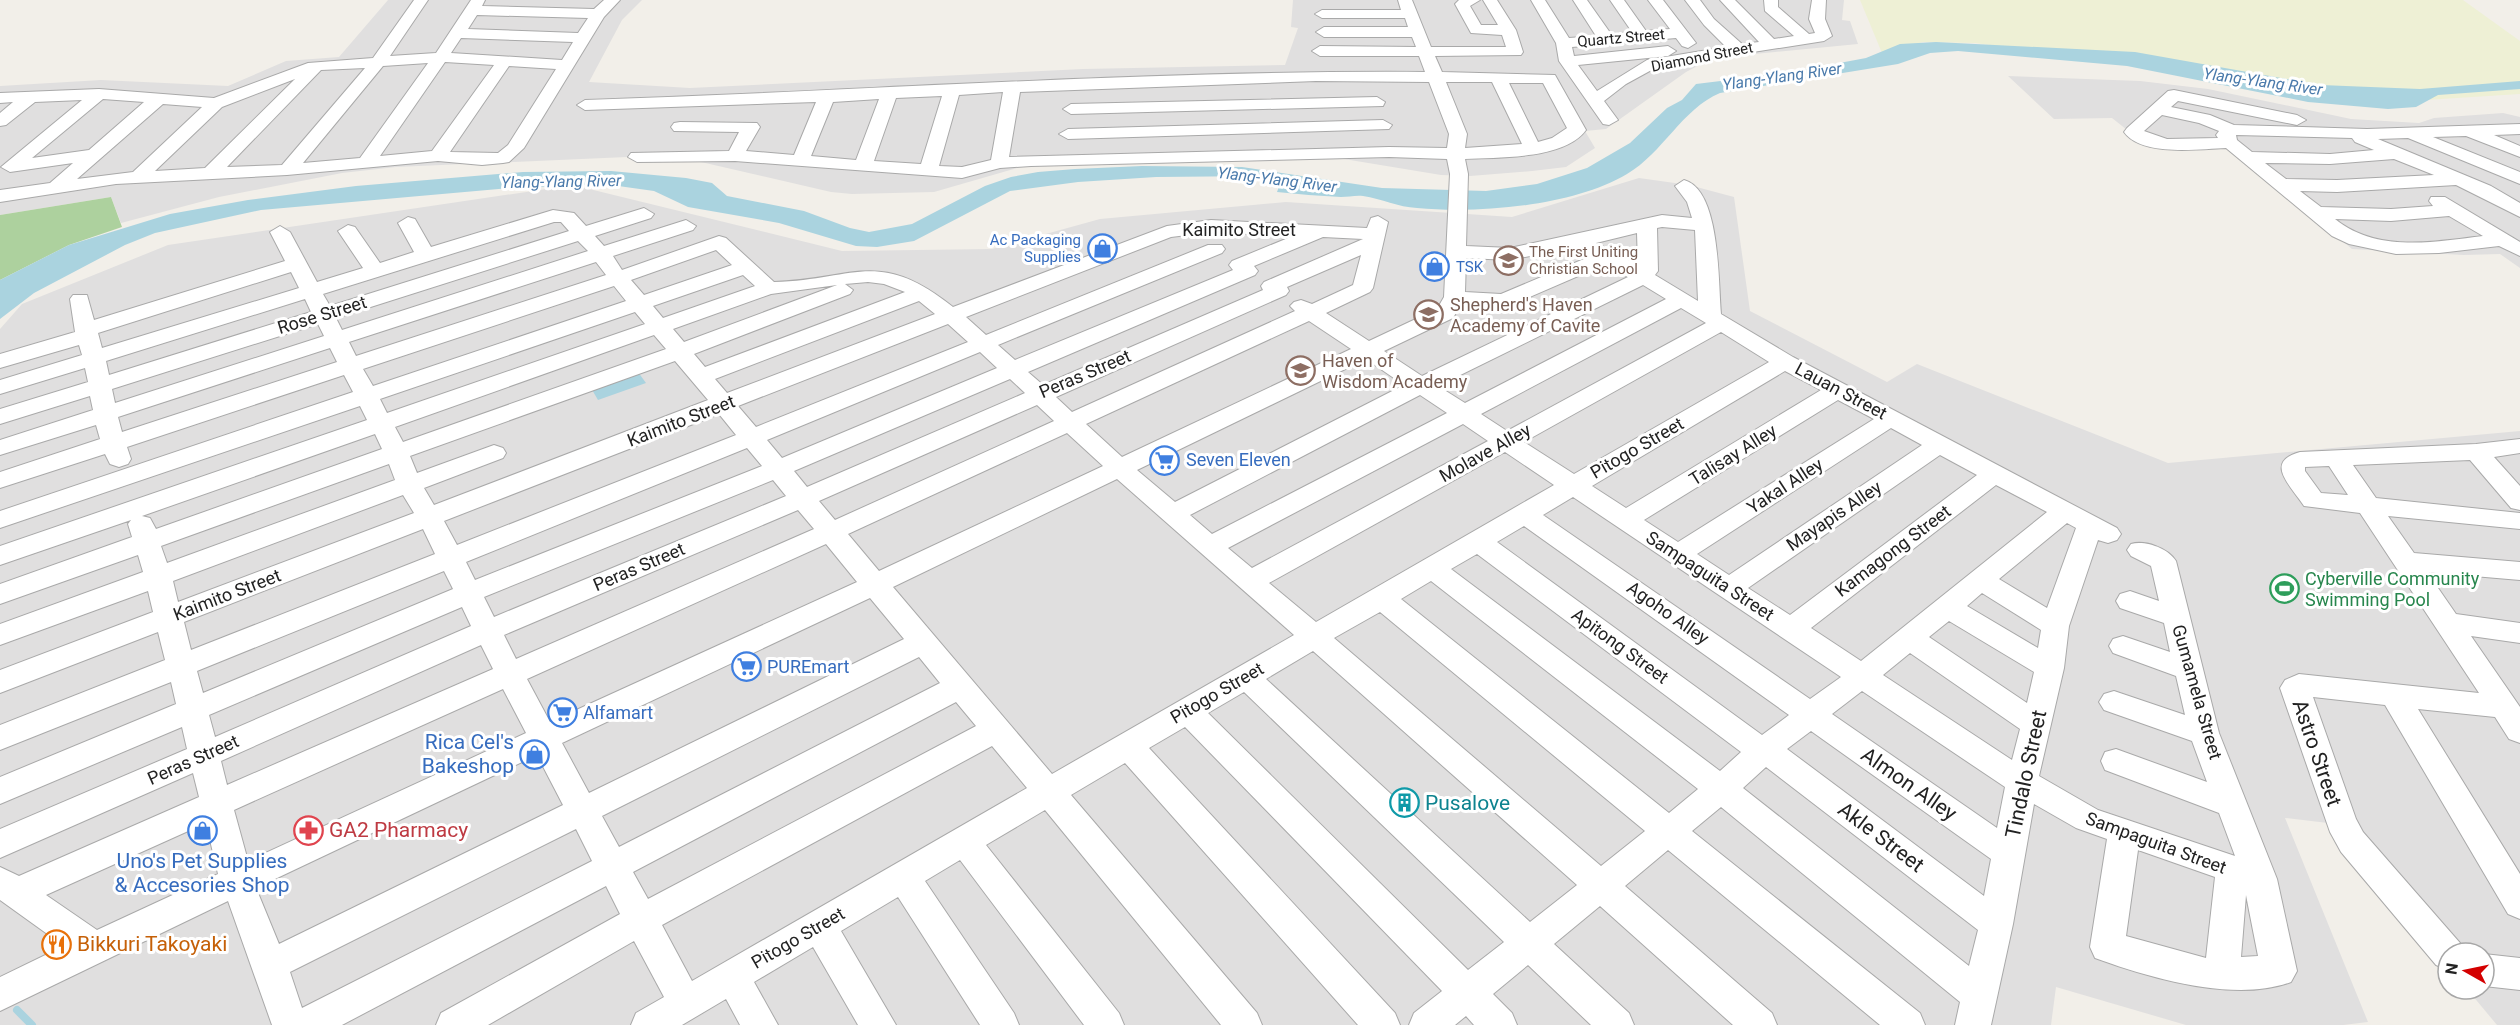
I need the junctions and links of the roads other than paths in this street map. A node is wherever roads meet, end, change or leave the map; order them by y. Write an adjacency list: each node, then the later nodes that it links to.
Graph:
1 (422, 0): 36 (street)
2 (613, 0): 17 (street)
3 (1473, 0): 18 (street)
4 (1490, 0): 18 (street)
5 (1538, 0): 27 (street)
6 (1580, 0): 26 (street)
7 (1617, 0): 23 (street)
8 (1655, 0): 21 (street)
9 (1692, 0): 29 (street)
10 (1727, 0): 28 (street)
11 (1734, 0): 12 (street)
12 (1771, 0): 25 (street)
13 (1820, 0): 25 (street, Diamond Street)
14 (476, 5): 17 (street); 22 (street)
15 (1322, 7): 16 (street); 19 (street)
16 (1408, 7): 20 (street)
17 (598, 14): 24 (street)
18 (1508, 30): 31 (street)
19 (1324, 32): 20 (street); 30 (street)
20 (1417, 32): 31 (street)
21 (1678, 33): 23 (street, Quartz Street); 32 (street)
22 (458, 34): 24 (street); 33 (street)
23 (1642, 36): 26 (street, Quartz Street)
24 (581, 38): 38 (street)
25 (1805, 38): 28 (street, Diamond Street)
26 (1606, 39): 27 (street, Quartz Street)
27 (1564, 43): 35 (street)
28 (1771, 45): 29 (street, Diamond Street)
29 (1738, 49): 32 (street, Diamond Street)
30 (1320, 51): 31 (street); 39 (street)
31 (1424, 52): 40 (street)
32 (1698, 52): 35 (street); 53 (street, Diamond Street)
33 (441, 57): 34 (street); 36 (street); 83 (street)
34 (505, 61): 38 (street); 77 (street)
35 (1567, 61): 53 (street)
36 (378, 62): 37 (street); 88 (street)
37 (318, 65): 56 (street); 90 (street)
38 (565, 65): 77 (street)
39 (1316, 76): 41 (street); 43 (street)
40 (1434, 77): 41 (street); 42 (street); 75 (street)
41 (1367, 78): 55 (street)
42 (1499, 79): 71 (street); 71 (street)
43 (1072, 83): 45 (street); 59 (street)
44 (620, 85): 57 (street)
45 (1012, 89): 46 (street); 85 (street)
46 (951, 92): 48 (street); 89 (street)
47 (99, 94): 49 (street); 52 (street); 87 (street)
48 (889, 94): 50 (street); 86 (street)
49 (33, 95): 51 (street); 62 (street)
50 (827, 97): 54 (street); 84 (street)
51 (0, 98)
52 (157, 100): 56 (street); 74 (street)
53 (1595, 100): 61 (street)
54 (690, 101): 57 (street); 64 (street)
55 (1377, 102): 59 (street); 63 (street)
56 (216, 103): 91 (street)
57 (606, 104): 58 (street)
58 (585, 105)
59 (1071, 109): 69 (street)
60 (2157, 109): 67 (street); 70 (street); 70 (street)
61 (1609, 120)
62 (0, 121)
63 (1383, 125): 69 (street); 72 (street)
64 (680, 127): 78 (street); 79 (street)
65 (2463, 129): 66 (street); 68 (street); 73 (street)
66 (2520, 129)
67 (2337, 130): 68 (street); 70 (street); 76 (street)
68 (2408, 133): 92 (street)
69 (1068, 134): 82 (street)
70 (2231, 136): 80 (street)
71 (1533, 149): 75 (street)
72 (1389, 152): 75 (street); 82 (street)
73 (2520, 152)
74 (96, 154): 87 (street); 97 (street)
75 (1455, 154): 121 (street)
76 (2397, 154): 80 (street); 93 (street)
77 (438, 156): 83 (street)
78 (664, 156): 79 (street); 81 (street)
79 (735, 156): 84 (street)
80 (2248, 156): 95 (street)
81 (637, 157)
82 (1061, 159): 85 (street)
83 (367, 161): 88 (street)
84 (800, 161): 86 (street)
85 (999, 163): 89 (street)
86 (863, 166): 89 (street)
87 (5, 168)
88 (287, 170): 90 (street)
89 (928, 172)
90 (210, 174): 91 (street)
91 (138, 177): 97 (street)
92 (2520, 178)
93 (2458, 180): 94 (street); 100 (street)
94 (2410, 182): 95 (street); 99 (street)
95 (2284, 185): 101 (street)
96 (1684, 186): 106 (street)
97 (56, 188): 98 (street)
98 (0, 196)
99 (2452, 210): 101 (street); 107 (street)
100 (2520, 211)
101 (2317, 213): 116 (street)
102 (644, 214): 118 (street)
103 (466, 221): 115 (street)
104 (2520, 222): 107 (street)
105 (408, 223): 122 (street)
106 (1704, 225): 109 (street); 141 (street)
107 (2476, 225): 116 (street)
108 (686, 226): 118 (street)
109 (1647, 226): 117 (street); 129 (street)
110 (1183, 228): 111 (street, Kaimito Street); 119 (street, Sampaguita Street); 140 (street, Kaimito Street)
111 (1324, 230): 114 (street, Kaimito Street); 126 (street)
112 (348, 231): 127 (street)
113 (280, 232): 124 (street)
114 (1375, 233): 132 (street, Peras Street); 139 (street)
115 (479, 239): 118 (street); 122 (street)
116 (2499, 240): 120 (street)
117 (1578, 242): 121 (street); 123 (street, Lauan Street)
118 (593, 244): 130 (street); 142 (street)
119 (1215, 249): 126 (street, Sampaguita Street); 144 (street)
120 (2520, 250)
121 (1456, 252): 135 (street)
122 (425, 255): 127 (street)
123 (1606, 257): 129 (street, Lauan Street); 135 (street)
124 (297, 264): 133 (street); 149 (street)
125 (747, 267): 130 (street); 131 (street); 138 (street)
126 (1244, 268): 132 (street, Sampaguita Street); 151 (street)
127 (375, 271): 133 (street)
128 (878, 277): 131 (street); 134 (street); 145 (street)
129 (1644, 277): 137 (street, Lauan Street); 153 (street)
130 (618, 278): 138 (street); 150 (street)
131 (769, 288): 143 (street)
132 (1275, 288): 139 (street, Sampaguita Street); 156 (street, Peras Street)
133 (310, 291): 142 (street); 149 (street)
134 (919, 294): 140 (street); 152 (street)
135 (1454, 297): 146 (street)
136 (80, 299): 149 (street)
137 (1681, 300): 141 (street, Lauan Street); 159 (street)
138 (642, 304): 143 (street); 157 (street)
139 (1311, 312): 146 (street, Sampaguita Street); 162 (street)
140 (950, 315): 144 (street); 158 (street, Kaimito Street)
141 (1716, 320): 148 (street, Lauan Street); 165 (street, Molave Alley)
142 (330, 326): 149 (street); 150 (street)
143 (659, 327): 145 (street); 163 (street)
144 (984, 344): 151 (street); 164 (street)
145 (681, 351): 152 (street); 170 (street)
146 (1369, 351): 153 (street, Sampaguita Street); 175 (street)
147 (0, 361): 149 (street)
148 (1785, 362): 155 (street, Lauan Street); 180 (street, Pitogo Street)
149 (93, 364): 154 (street); 160 (street); 166 (street); 169 (street)
150 (349, 364): 157 (street); 166 (street)
151 (1013, 368): 156 (street); 174 (street)
152 (702, 376): 158 (street)
153 (1421, 385): 159 (street, Sampaguita Street); 185 (street)
154 (0, 387)
155 (1839, 389): 161 (street, Lauan Street); 189 (street, Talisay Alley)
156 (1040, 394): 162 (street); 181 (street, Peras Street)
157 (367, 398): 163 (street); 177 (street)
158 (726, 404): 164 (street); 187 (street, Kaimito Street)
159 (1465, 414): 165 (street, Sampaguita Street); 195 (street)
160 (0, 417)
161 (1891, 418): 167 (street, Lauan Street); 197 (street, Yakal Alley)
162 (1071, 421): 175 (street); 192 (street)
163 (380, 423): 170 (street); 184 (street)
164 (753, 437): 174 (street); 199 (street)
165 (1507, 441): 180 (street, Sampaguita Street); 205 (street, Molave Alley)
166 (112, 443): 177 (street); 178 (street)
167 (1940, 444): 176 (street, Lauan Street); 207 (street, Mayapis Alley)
168 (2520, 446): 171 (street)
169 (0, 448)
170 (396, 452): 179 (street); 193 (street)
171 (2476, 452): 173 (street); 182 (street)
172 (494, 453): 179 (street)
173 (2336, 458): 183 (street); 183 (street)
174 (779, 468): 181 (street); 208 (street)
175 (1120, 468): 185 (street); 206 (street)
176 (1994, 474): 191 (street, Lauan Street); 217 (street, Kamagong Street)
177 (126, 477): 184 (street); 188 (street)
178 (0, 480)
179 (409, 484): 187 (street); 203 (street)
180 (1574, 485): 186 (street, Pitogo Street); 189 (street, Sampaguita Street)
181 (804, 498): 192 (street); 218 (street, Peras Street)
182 (2520, 502)
183 (2368, 506): 190 (street); 200 (street)
184 (135, 510): 193 (street); 198 (street)
185 (1172, 514): 195 (street)
186 (1525, 514): 194 (street, Pitogo Street); 237 (street, Agoho Alley)
187 (430, 518): 199 (street); 213 (street, Kaimito Street)
188 (0, 520)
189 (1626, 520): 197 (street, Sampaguita Street)
190 (2520, 521)
191 (2088, 524): 204 (street); 216 (street, Tindalo Street)
192 (833, 531): 206 (street); 228 (street)
193 (147, 541): 203 (street); 209 (street)
194 (1478, 541): 201 (street, Pitogo Street); 245 (street, Apitong Street)
195 (1209, 547): 205 (street)
196 (2140, 550): 214 (street, Gumamela Street)
197 (1678, 554): 207 (street, Sampaguita Street)
198 (0, 556)
199 (450, 556): 208 (street); 225 (street)
200 (2405, 561): 202 (street); 215 (street)
201 (1431, 568): 210 (street, Pitogo Street); 249 (street)
202 (2520, 571)
203 (158, 576): 213 (street); 220 (street)
204 (1981, 580): 212 (street); 216 (street)
205 (1249, 582): 221 (street)
206 (876, 584): 223 (street); 243 (street)
207 (1729, 588): 217 (street, Sampaguita Street)
208 (469, 593): 218 (street); 235 (street)
209 (0, 594)
210 (1381, 598): 221 (street, Pitogo Street); 255 (street)
211 (2130, 601): 214 (street)
212 (1947, 608): 222 (street); 226 (street)
213 (168, 617): 225 (street); 231 (street, Kaimito Street)
214 (2176, 617): 227 (street, Gumamela Street)
215 (2446, 623): 219 (street); 238 (street)
216 (2055, 626): 226 (street, Tindalo Street)
217 (1791, 629): 230 (street, Sampaguita Street)
218 (489, 630): 228 (street); 246 (street, Peras Street)
219 (2520, 633)
220 (0, 635)
221 (1314, 637): 229 (street, Pitogo Street); 265 (street)
222 (1909, 638): 230 (street); 239 (street)
223 (924, 642): 232 (street); 254 (street)
224 (2123, 646): 227 (street)
225 (181, 665): 235 (street); 242 (street)
226 (2050, 668): 239 (street, Tindalo Street)
227 (2188, 669): 241 (street, Gumamela Street)
228 (509, 673): 243 (street); 252 (street)
229 (1246, 676): 236 (street, Pitogo Street); 271 (street)
230 (1861, 676): 237 (street); 248 (street, Sampaguita Street)
231 (0, 682)
232 (961, 686): 240 (street); 260 (street)
233 (2395, 696): 238 (street, Astro Street); 266 (street); 270 (street, Astro Street)
234 (2114, 702): 241 (street)
235 (192, 709): 246 (street); 250 (street)
236 (1187, 711): 244 (street, Pitogo Street); 278 (street)
237 (1811, 713): 245 (street); 259 (street, Almon Alley)
238 (2512, 719)
239 (2035, 724): 248 (street, Tindalo Street)
240 (997, 729): 251 (street); 267 (street)
241 (2204, 733): 253 (street, Gumamela Street)
242 (0, 738)
243 (546, 738): 254 (street); 263 (street)
244 (1128, 746): 251 (street, Pitogo Street); 291 (street)
245 (1764, 750): 249 (street); 268 (street, Akle Street)
246 (205, 754): 252 (street); 258 (street, Peras Street)
247 (2116, 761): 253 (street)
248 (2022, 782): 256 (street, Sampaguita Street); 259 (street, Tindalo Street)
249 (1721, 789): 255 (street); 281 (street)
250 (0, 791)
251 (1049, 791): 257 (street, Pitogo Street); 290 (street)
252 (219, 804): 263 (street); 264 (street)
253 (2231, 804): 261 (street, Gumamela Street)
254 (583, 809): 260 (street); 273 (street)
255 (1669, 831): 265 (street); 296 (street)
256 (2124, 833): 261 (street, Sampaguita Street); 275 (street)
257 (964, 841): 262 (street, Pitogo Street); 289 (street)
258 (0, 844)
259 (2008, 854): 268 (street, Tindalo Street)
260 (612, 864): 267 (street); 283 (street)
261 (2246, 875): 275 (street); 275 (street, Gumamela Street)
262 (903, 876): 269 (street, Pitogo Street); 288 (street)
263 (237, 882): 272 (street); 273 (street)
264 (9, 886): 272 (street)
265 (1602, 886): 271 (street); 295 (street)
266 (2520, 904)
267 (642, 920): 280 (street); 284 (street)
268 (1996, 924): 281 (street, Tindalo Street)
269 (819, 926): 277 (street, Pitogo Street); 287 (street)
270 (2437, 941)
271 (1530, 943): 278 (street); 294 (street)
272 (94, 948): 279 (street)
273 (270, 965): 282 (street)
274 (2496, 971): 276 (street)
275 (2222, 974)
276 (2520, 974)
277 (732, 977): 280 (street, Pitogo Street); 286 (street)
278 (1468, 994): 292 (street); 293 (street)
279 (0, 995)
280 (686, 1004): 285 (street, Pitogo Street)
281 (1976, 1010)
282 (290, 1025)
283 (306, 1025)
284 (454, 1025)
285 (649, 1025)
286 (760, 1025)
287 (878, 1025)
288 (1001, 1025)
289 (1106, 1025)
290 (1244, 1025)
291 (1382, 1025)
292 (1427, 1025)
293 (1499, 1025)
294 (1616, 1025)
295 (1759, 1025)
296 (1907, 1025)

